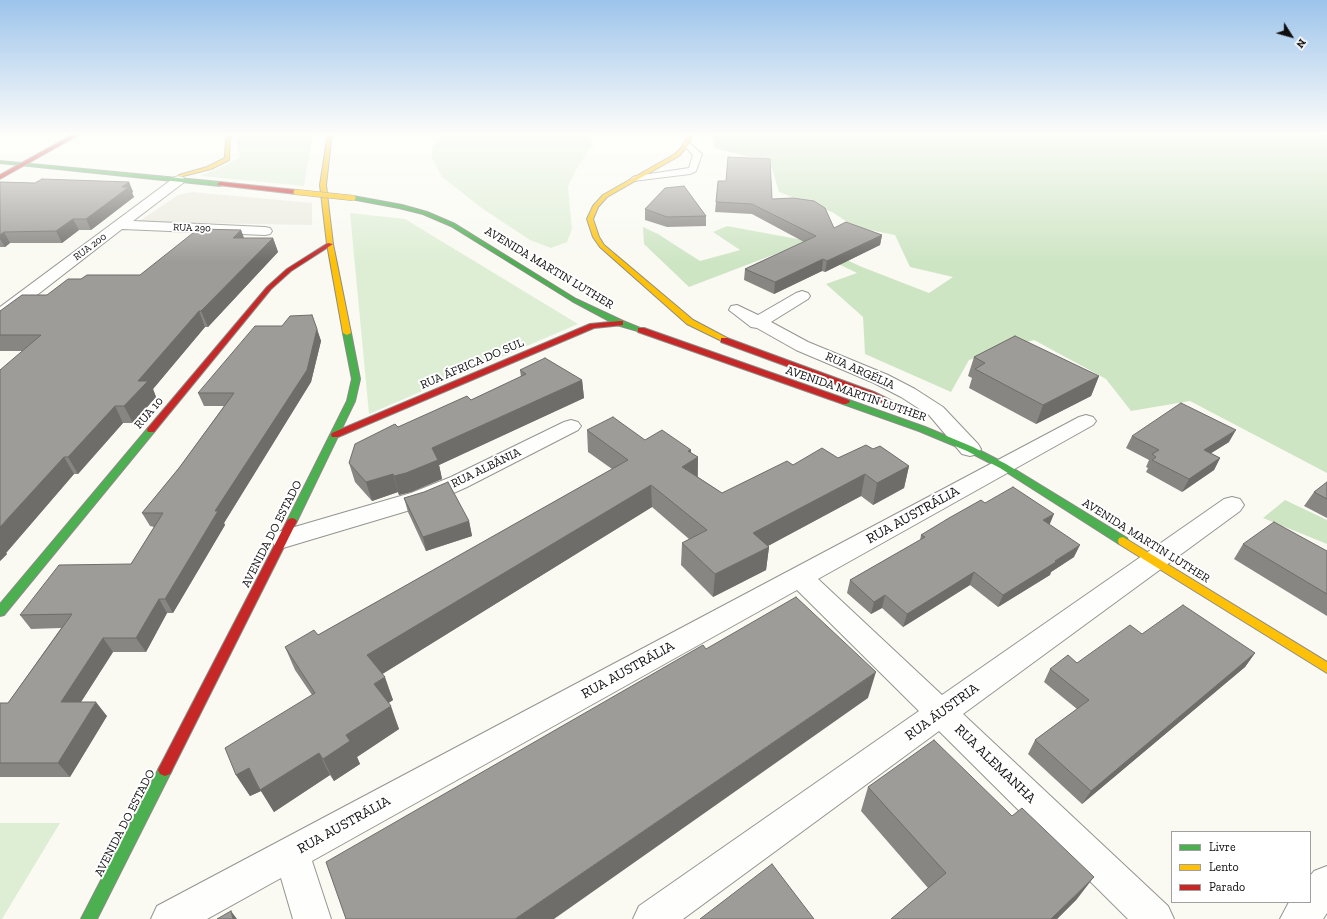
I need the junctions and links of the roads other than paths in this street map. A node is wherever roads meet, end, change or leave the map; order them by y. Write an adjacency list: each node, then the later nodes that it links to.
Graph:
1 (142, 176): 6 (main road, AVENIDA MARTIN LUTHER)
2 (183, 176): 6 (main road)
3 (324, 176): 10 (main road, AVENIDA DO ESTADO)
4 (641, 176): 7 (main road)
5 (657, 176): 7 (lane)
6 (173, 179): 8 (street, RUA 200); 15 (main road, AVENIDA MARTIN LUTHER, bridge)
7 (636, 179): 19 (main road)
8 (119, 225): 9 (street, RUA 290); 13 (street, RUA 200)
9 (265, 231)
10 (330, 244): 18 (main road, AVENIDA DO ESTADO); 25 (main road, RUA 10)
11 (802, 296): 14 (street)
12 (737, 310): 14 (street, RUA ARGÉLIA)
13 (0, 315)
14 (757, 322): 19 (street, RUA ARGÉLIA)
15 (620, 323): 18 (main road, RUA ÁFRICA DO SUL); 19 (main road, AVENIDA MARTIN LUTHER)
16 (1086, 421): 20 (street, RUA AUSTRÁLIA)
17 (571, 426): 22 (street, RUA ALBÂNIA)
18 (335, 435): 22 (main road, AVENIDA DO ESTADO)
19 (970, 449): 20 (main road, AVENIDA MARTIN LUTHER)
20 (1003, 466): 23 (main road, AVENIDA MARTIN LUTHER); 24 (street, RUA AUSTRÁLIA)
21 (1232, 505): 23 (street, RUA ÁUSTRIA)
22 (283, 539): 30 (main road, AVENIDA DO ESTADO)
23 (1155, 560): 26 (main road, AVENIDA MARTIN LUTHER); 27 (street, RUA ÁUSTRIA)
24 (800, 577): 27 (street, RUA ALEMANHA); 28 (street, RUA AUSTRÁLIA)
25 (0, 612)
26 (1327, 668)
27 (941, 713): 33 (street, RUA ÁUSTRIA); 34 (street, RUA ALEMANHA)
28 (292, 854): 31 (street, RUA AUSTRÁLIA); 32 (street)
29 (1327, 884): 35 (street)
30 (89, 919)
31 (170, 919)
32 (312, 919)
33 (652, 919)
34 (1154, 919)
35 (1298, 919)

